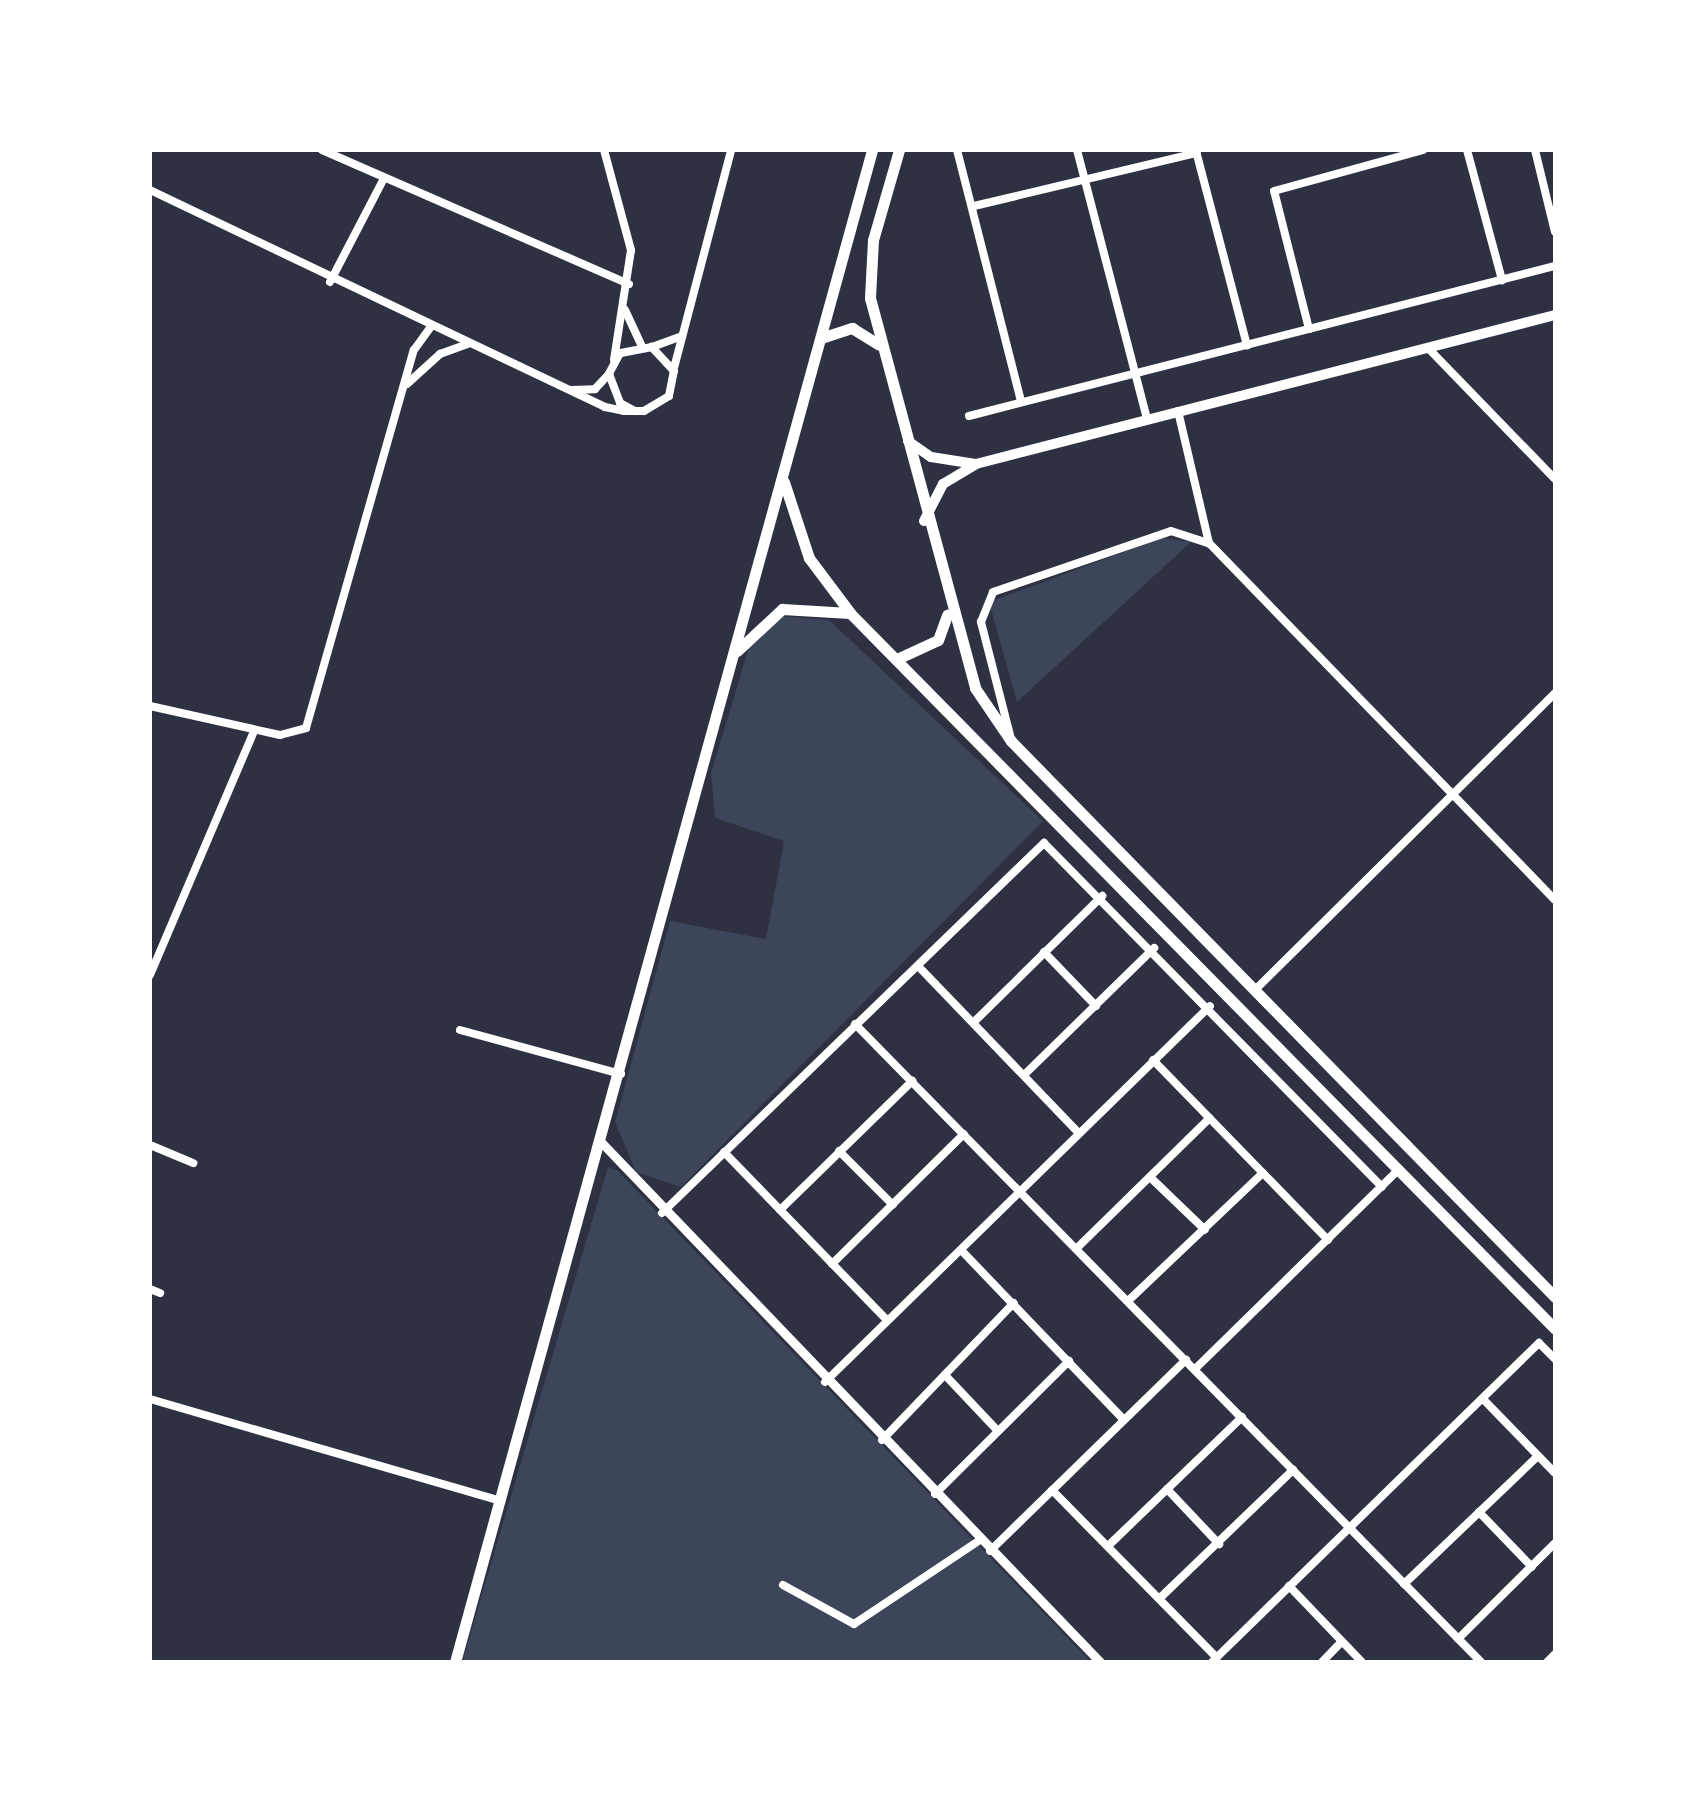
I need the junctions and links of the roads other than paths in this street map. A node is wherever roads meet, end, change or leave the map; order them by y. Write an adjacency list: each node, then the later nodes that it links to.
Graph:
1 (322, 150): 15 (street)
2 (604, 150): 22 (street)
3 (731, 150): 27 (street)
4 (872, 150): 28 (main road)
5 (899, 150): 30 (main road)
6 (957, 150): 17 (street)
7 (1078, 150): 14 (street)
8 (1366, 150): 13 (street)
9 (1423, 150): 13 (street)
10 (1467, 150): 20 (street)
11 (1535, 150): 18 (street)
12 (1196, 152): 14 (street); 31 (street)
13 (1370, 164): 26 (street)
14 (1085, 179): 17 (street); 38 (street)
15 (383, 180): 21 (street); 22 (street)
16 (150, 190): 21 (street)
17 (974, 206): 41 (street)
18 (1555, 232)
19 (1555, 266): 20 (street)
20 (1502, 280): 26 (street)
21 (330, 282): 25 (street)
22 (629, 284): 23 (street)
23 (624, 306): 32 (street); 35 (street)
24 (1555, 315): 34 (main road)
25 (430, 328): 29 (street); 40 (street)
26 (1309, 328): 31 (street)
27 (682, 336): 33 (street); 36 (street)
28 (821, 338): 30 (main road); 48 (main road)
29 (468, 344): 39 (street); 40 (street)
30 (878, 344): 46 (main road)
31 (1247, 345): 38 (street)
32 (641, 346): 33 (street); 35 (street)
33 (652, 347): 36 (street)
34 (1428, 348): 43 (main road); 49 (street)
35 (613, 362): 37 (street)
36 (674, 371): 42 (street)
37 (609, 374): 39 (street); 42 (street)
38 (1136, 374): 41 (street); 45 (street)
39 (566, 390): 42 (street)
40 (402, 392): 58 (street)
41 (1021, 402): 44 (street)
42 (634, 410)
43 (1178, 411): 45 (main road); 51 (street)
44 (969, 416)
45 (1147, 418): 47 (main road)
46 (900, 432): 47 (main road); 50 (main road)
47 (976, 464): 50 (main road)
48 (783, 478): 53 (main road); 54 (main road)
49 (1555, 479)
50 (924, 521): 52 (main road)
51 (1209, 542): 59 (street); 62 (street)
52 (948, 610): 55 (main road); 59 (main road)
53 (851, 614): 54 (main road); 55 (main road)
54 (735, 654): 78 (main road)
55 (899, 658): 61 (main road)
56 (1555, 693): 62 (street)
57 (150, 706): 58 (street)
58 (254, 731): 70 (street)
59 (1011, 741): 60 (main road)
60 (1044, 775): 61 (main road); 63 (main road)
61 (1028, 789): 64 (main road)
62 (1452, 794): 66 (street); 71 (street)
63 (1065, 796): 64 (main road); 71 (main road)
64 (1051, 812): 89 (main road)
65 (1102, 896): 67 (street); 68 (street); 69 (street)
66 (1555, 900)
67 (1154, 948): 72 (street); 73 (street)
68 (1044, 952): 72 (street); 74 (street)
69 (920, 966): 74 (street); 75 (street)
70 (150, 975)
71 (1255, 990): 101 (main road)
72 (1096, 1006): 79 (street)
73 (1210, 1006): 77 (street); 92 (street)
74 (974, 1022): 79 (street)
75 (855, 1024): 80 (street); 87 (street)
76 (460, 1030): 78 (street)
77 (1153, 1060): 81 (street); 82 (street)
78 (621, 1074): 84 (main road)
79 (1024, 1075): 82 (street)
80 (912, 1080): 83 (street); 86 (street)
81 (1210, 1118): 90 (street); 91 (street)
82 (1079, 1132): 93 (street)
83 (964, 1134): 93 (street); 94 (street)
84 (601, 1142): 96 (street); 131 (main road)
85 (150, 1146): 88 (street)
86 (839, 1151): 94 (street); 95 (street)
87 (724, 1152): 95 (street); 96 (street)
88 (193, 1163)
89 (1400, 1168): 92 (street); 103 (main road)
90 (1263, 1173): 97 (street); 98 (street)
91 (1150, 1177): 97 (street); 99 (street)
92 (1382, 1186): 98 (street)
93 (1021, 1192): 99 (street); 100 (street)
94 (893, 1205): 102 (street)
95 (780, 1210): 102 (street)
96 (662, 1212): 118 (street)
97 (1205, 1230): 109 (street)
98 (1328, 1240): 116 (street)
99 (1076, 1249): 109 (street)
100 (961, 1250): 110 (street); 111 (street)
101 (1513, 1254): 103 (main road); 104 (main road)
102 (832, 1264): 111 (street)
103 (1497, 1269): 105 (main road)
104 (1531, 1272): 105 (main road); 108 (main road)
105 (1514, 1287): 112 (main road)
106 (150, 1288): 107 (street)
107 (160, 1293)
108 (1555, 1297)
109 (1128, 1301): 114 (street)
110 (1014, 1303): 115 (street); 117 (street)
111 (887, 1320): 118 (street)
112 (1555, 1328)
113 (1555, 1359): 120 (street)
114 (1186, 1360): 116 (street); 122 (street)
115 (1069, 1361): 122 (street); 123 (street)
116 (1195, 1369): 121 (street)
117 (945, 1375): 123 (street); 124 (street)
118 (825, 1382): 124 (street)
119 (150, 1399): 131 (street)
120 (1483, 1399): 125 (street); 133 (street)
121 (1242, 1417): 126 (street); 128 (street)
122 (1124, 1419): 129 (street)
123 (998, 1432): 130 (street)
124 (882, 1440): 130 (street)
125 (1538, 1456): 127 (street); 132 (street)
126 (1293, 1470): 133 (street); 135 (street)
127 (1555, 1473)
128 (1167, 1489): 135 (street); 137 (street)
129 (1052, 1490): 137 (street); 138 (street)
130 (935, 1494): 134 (street)
131 (500, 1502): 148 (main road)
132 (1479, 1512): 139 (street); 140 (street)
133 (1350, 1527): 140 (street); 142 (street)
134 (980, 1540): 138 (street); 141 (street)
135 (1219, 1544): 143 (street)
136 (1555, 1544): 139 (street)
137 (1108, 1546): 143 (street)
138 (990, 1551): 149 (street)
139 (1532, 1567): 144 (street)
140 (1404, 1584): 144 (street)
141 (782, 1586)
142 (1289, 1586): 145 (street); 147 (street)
143 (1160, 1598): 147 (street)
144 (1458, 1639): 152 (street)
145 (1341, 1642): 150 (street); 151 (street)
146 (1555, 1654): 153 (street)
147 (1214, 1660)
148 (455, 1662)
149 (1100, 1662)
150 (1322, 1662)
151 (1362, 1662)
152 (1481, 1662)
153 (1547, 1662)

